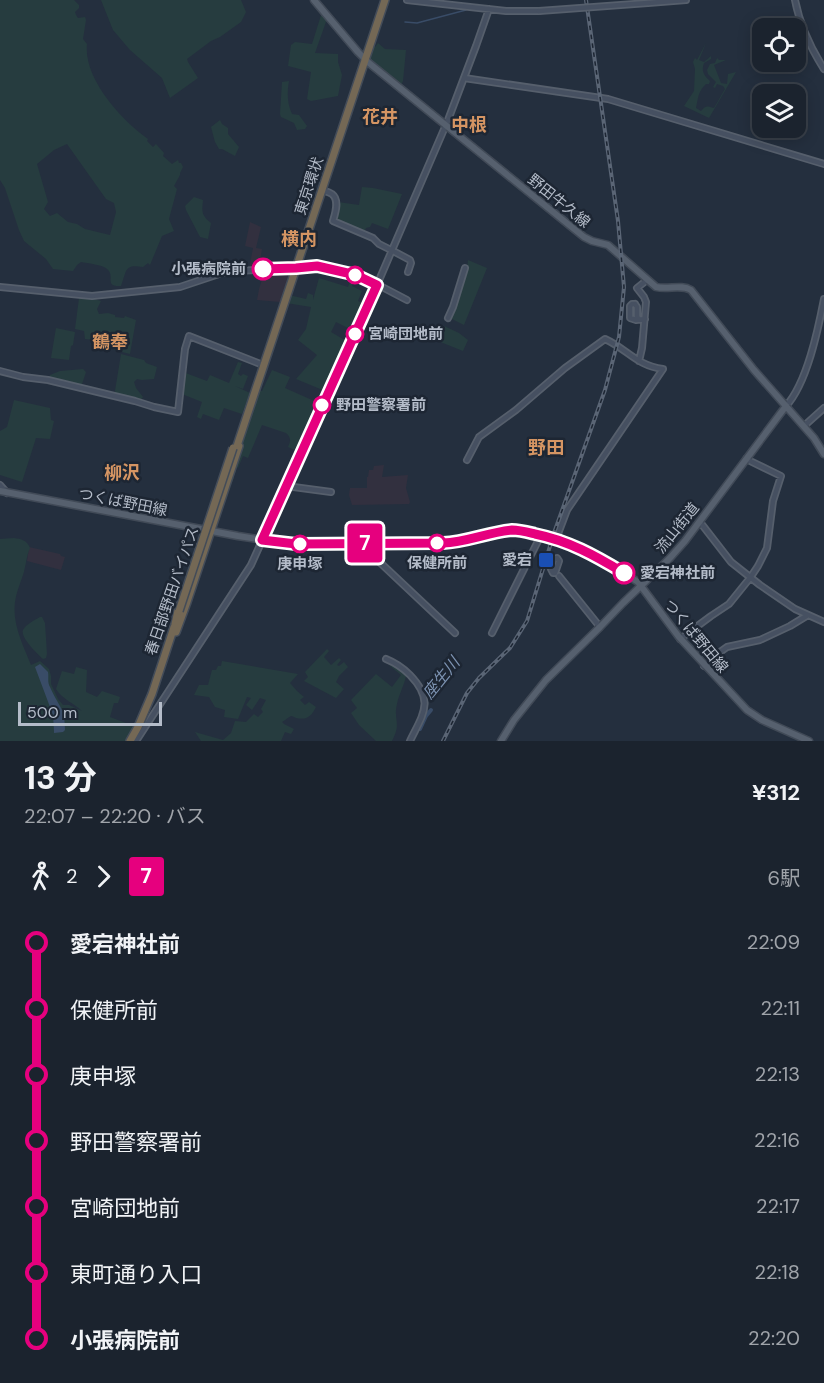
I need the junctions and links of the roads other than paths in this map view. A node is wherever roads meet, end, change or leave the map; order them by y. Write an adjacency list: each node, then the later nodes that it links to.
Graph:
1 (314, 0): 7 (main road, 野田牛久線)
2 (384, 0): 7 (highway, 東京環状)
3 (407, 0): 6 (street)
4 (686, 0): 6 (street, bridge)
5 (795, 0): 8 (street)
6 (489, 9): 9 (street)
7 (364, 58): 10 (main road, 野田牛久線); 12 (highway, 東京環状); 15 (highway, 東京環状)
8 (824, 69)
9 (464, 78): 10 (street); 11 (street)
10 (446, 125): 18 (main road, 野田牛久線); 19 (street)
11 (824, 164)
12 (321, 190): 13 (street); 15 (highway, 東京環状)
13 (389, 249)
14 (395, 252): 17 (street)
15 (294, 268): 19 (street); 20 (street); 27 (highway, 東京環状)
16 (465, 268): 23 (street)
17 (408, 272)
18 (647, 280): 25 (street); 29 (main road, 野田牛久線)
19 (377, 285): 22 (street); 39 (street)
20 (0, 287)
21 (824, 299): 29 (street, 流山街道)
22 (407, 300)
23 (448, 318)
24 (638, 319): 25 (street)
25 (645, 319): 26 (street)
26 (639, 361): 37 (street); 45 (street)
27 (262, 365): 28 (street); 31 (highway, 東京環状); 33 (highway, 東京環状)
28 (0, 371)
29 (786, 406): 32 (main road, 野田牛久線); 36 (main road, 流山街道)
30 (824, 408): 32 (street)
31 (246, 410): 34 (highway, 東京環状); 43 (highway)
32 (804, 426): 35 (main road, 野田牛久線)
33 (242, 431): 34 (highway, 東京環状); 43 (highway)
34 (234, 449): 54 (highway, 春日部野田バイパス, bridge)
35 (824, 454)
36 (746, 459): 42 (main road, 流山街道); 49 (street)
37 (466, 460)
38 (0, 485): 40 (street)
39 (286, 486): 41 (street); 46 (street)
40 (3, 492): 43 (main road, つくば野田線)
41 (331, 492)
42 (700, 522): 49 (street); 50 (main road, 流山街道)
43 (207, 531): 46 (main road, つくば野田線); 54 (highway)
44 (541, 535): 45 (main road, つくば野田線); 47 (main road, つくば野田線); 56 (street)
45 (556, 539): 50 (main road, つくば野田線)
46 (262, 540): 47 (main road, つくば野田線); 60 (street)
47 (364, 543): 55 (street)
48 (557, 573): 53 (street)
49 (750, 578): 51 (street); 57 (street)
50 (640, 585): 53 (main road, 流山街道); 57 (main road, つくば野田線)
51 (808, 615): 52 (street); 59 (street)
52 (824, 621)
53 (600, 627): 62 (main road, 流山街道)
54 (176, 628): 60 (highway, 春日部野田バイパス)
55 (455, 633)
56 (492, 633)
57 (680, 639): 59 (main road, つくば野田線)
58 (386, 659): 61 (street)
59 (705, 666): 63 (main road, つくば野田線)
60 (133, 741)
61 (410, 741)
62 (501, 741)
63 (809, 741)

